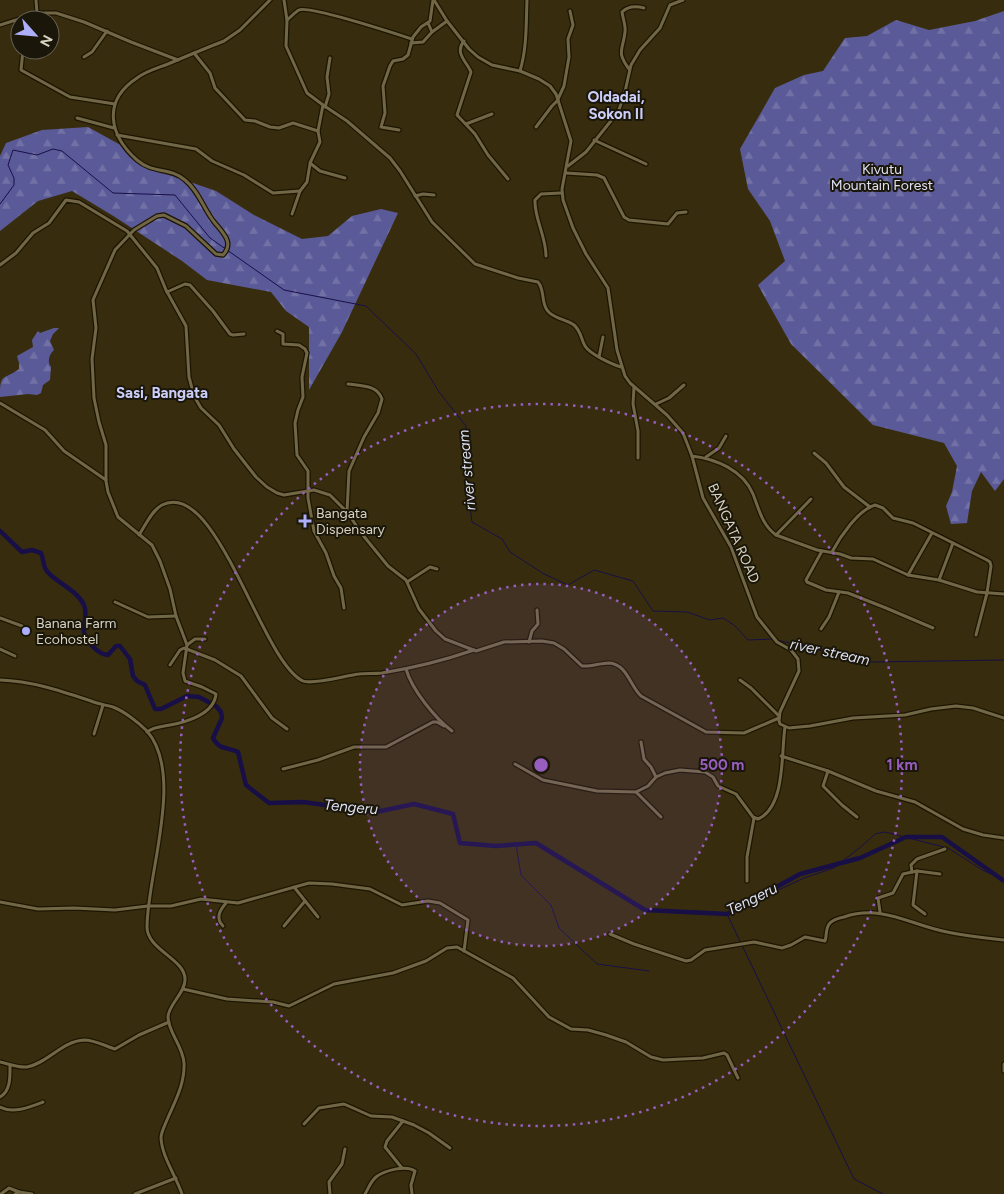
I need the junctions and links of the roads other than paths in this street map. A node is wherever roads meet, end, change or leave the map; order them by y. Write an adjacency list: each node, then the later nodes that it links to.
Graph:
1 (284, 0): 9 (street)
2 (433, 0): 10 (street); 11 (street)
3 (527, 0): 22 (street)
4 (683, 0): 21 (street)
5 (267, 1): 16 (street)
6 (644, 8): 21 (street)
7 (570, 11): 23 (street)
8 (60, 14): 12 (street)
9 (287, 20): 14 (street); 25 (street)
10 (447, 21): 13 (street); 15 (street)
11 (428, 23): 13 (street); 14 (street)
12 (107, 31): 17 (street); 20 (street)
13 (432, 32): 14 (street)
14 (411, 41): 31 (street)
15 (464, 42): 22 (street); 28 (street)
16 (194, 53): 20 (street); 32 (street)
17 (84, 57)
18 (330, 58): 25 (street)
19 (21, 60): 24 (street)
20 (178, 60): 24 (street)
21 (629, 70): 34 (street)
22 (520, 71): 23 (street)
23 (558, 100): 29 (street); 37 (street)
24 (115, 104): 30 (street)
25 (324, 106): 32 (street); 44 (street)
26 (492, 114): 28 (street)
27 (77, 118): 30 (street)
28 (466, 124): 40 (street)
29 (536, 127)
30 (114, 128): 33 (street)
31 (399, 130)
32 (318, 131): 35 (street)
33 (117, 134): 41 (street); 47 (street)
34 (594, 140): 36 (street); 37 (street)
35 (310, 163): 39 (street); 41 (street)
36 (646, 164)
37 (567, 166): 38 (street)
38 (566, 173): 42 (street); 45 (street)
39 (345, 178)
40 (508, 179)
41 (300, 191): 46 (street)
42 (561, 193): 48 (street); 55 (street, BANGATA ROAD)
43 (434, 195): 44 (street)
44 (415, 196): 54 (street)
45 (686, 212)
46 (292, 214)
47 (130, 234): 49 (street); 50 (street); 66 (street)
48 (546, 256)
49 (0, 265)
50 (168, 292): 52 (street); 67 (street)
51 (278, 331): 67 (street)
52 (244, 334)
53 (603, 337): 54 (street)
54 (599, 357): 55 (street)
55 (621, 367): 58 (street, BANGATA ROAD)
56 (348, 384): 70 (street)
57 (684, 385): 60 (street)
58 (634, 387): 60 (street, BANGATA ROAD); 64 (street)
59 (0, 403): 66 (street)
60 (656, 404): 63 (street, BANGATA ROAD)
61 (726, 436): 65 (street)
62 (814, 453): 69 (street)
63 (692, 456): 65 (street); 104 (street, BANGATA ROAD)
64 (638, 458)
65 (705, 458): 73 (street)
66 (106, 481): 72 (street)
67 (307, 491): 70 (street); 85 (street)
68 (811, 499): 73 (street)
69 (870, 506): 71 (street); 76 (street)
70 (347, 512): 80 (street)
71 (932, 533): 74 (street); 78 (street)
72 (139, 535): 87 (street); 100 (street)
73 (776, 535): 75 (street)
74 (953, 543): 79 (street); 82 (street)
75 (822, 551): 76 (street); 81 (street)
76 (832, 552): 78 (street)
77 (437, 569): 80 (street)
78 (908, 574): 79 (street)
79 (939, 580): 82 (street)
80 (407, 582): 97 (street)
81 (839, 592): 90 (street); 91 (street)
82 (987, 593): 83 (street); 92 (street)
83 (1004, 594)
84 (115, 602): 87 (street)
85 (344, 608)
86 (537, 610): 94 (street)
87 (176, 616): 95 (street)
88 (0, 618): 89 (street)
89 (22, 626)
90 (933, 628)
91 (821, 629)
92 (976, 635)
93 (205, 639): 95 (street)
94 (529, 642): 97 (street); 104 (street)
95 (187, 647): 99 (street); 108 (street); 110 (street)
96 (0, 649): 98 (street)
97 (474, 650): 100 (street)
98 (15, 656)
99 (170, 666)
100 (406, 669): 106 (street)
101 (0, 680): 103 (street)
102 (740, 680): 104 (street)
103 (103, 705): 110 (street); 111 (street)
104 (779, 717): 107 (street)
105 (1004, 718): 107 (street)
106 (444, 726): 109 (street); 115 (street)
107 (785, 727): 113 (street)
108 (287, 729)
109 (452, 731)
110 (147, 732): 132 (street)
111 (94, 734)
112 (641, 742): 117 (street)
113 (782, 756): 116 (street); 121 (street)
114 (515, 764): 118 (street)
115 (283, 769)
116 (828, 771): 119 (street); 122 (street)
117 (656, 778): 118 (street); 121 (street)
118 (636, 792): 120 (street)
119 (856, 816)
120 (661, 817)
121 (754, 818): 127 (street)
122 (1004, 838)
123 (946, 849): 125 (street)
124 (917, 871): 125 (street); 126 (street); 134 (street)
125 (912, 872): 133 (street)
126 (940, 874)
127 (747, 881)
128 (294, 887): 129 (street); 131 (street); 140 (street)
129 (306, 901): 135 (street); 137 (street)
130 (0, 902): 132 (street)
131 (226, 902): 132 (street); 136 (street)
132 (148, 906): 141 (street)
133 (880, 912): 138 (street); 139 (street)
134 (925, 914)
135 (318, 917)
136 (223, 926)
137 (284, 926)
138 (610, 934)
139 (1004, 940)
140 (464, 951): 141 (street); 147 (street)
141 (183, 989): 142 (street)
142 (169, 1022): 145 (street); 156 (street)
143 (0, 1062): 145 (street)
144 (1004, 1064): 146 (street)
145 (10, 1065): 148 (street)
146 (1004, 1072)
147 (738, 1078)
148 (0, 1097)
149 (43, 1102): 150 (street)
150 (0, 1107)
151 (402, 1121): 152 (street); 153 (street); 155 (street)
152 (304, 1124)
153 (450, 1148)
154 (344, 1149): 162 (street)
155 (402, 1168): 163 (street); 164 (street)
156 (176, 1178): 160 (street); 161 (street)
157 (17, 1193): 158 (street); 159 (street)
158 (1, 1194)
159 (32, 1194)
160 (135, 1194)
161 (182, 1194)
162 (330, 1194)
163 (365, 1194)
164 (412, 1194)

